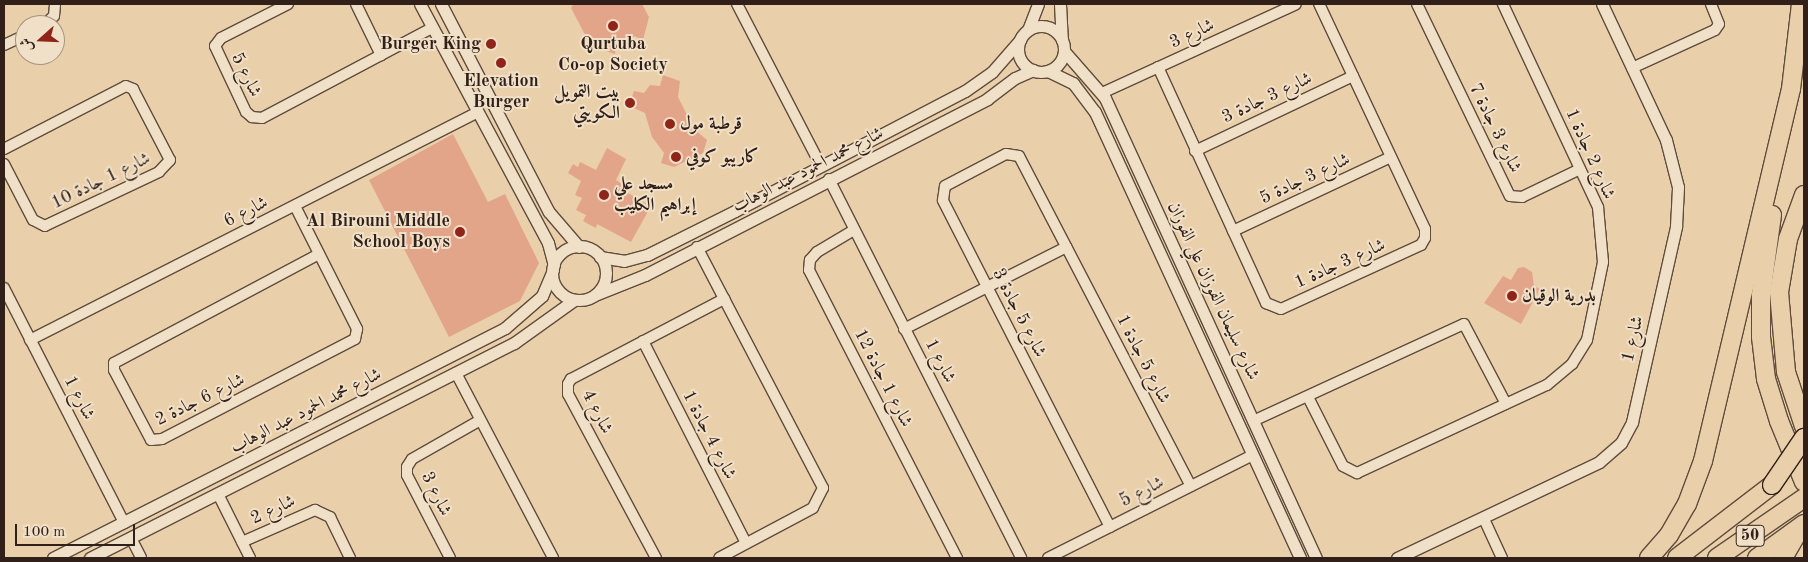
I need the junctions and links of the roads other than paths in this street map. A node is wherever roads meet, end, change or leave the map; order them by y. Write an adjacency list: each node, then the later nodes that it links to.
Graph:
1 (288, 4): 19 (street, شارع 5)
2 (356, 4): 19 (street)
3 (420, 4): 15 (street)
4 (441, 4): 40 (street)
5 (737, 4): 33 (street)
6 (1038, 4): 16 (street)
7 (1060, 4): 18 (street)
8 (1296, 4): 20 (street, شارع 3)
9 (1319, 4): 24 (street, شارع 3 جادة 1)
10 (1417, 4): 34 (street, شارع 3 جادة 7)
11 (1503, 4): 34 (street, شارع 2 جادة 1)
12 (1602, 4): 21 (street, شارع 1)
13 (1711, 4): 21 (street)
14 (1800, 4): 26 (highway)
15 (432, 28): 19 (street, شارع 5); 27 (street)
16 (1028, 30): 17 (street); 18 (street)
17 (1020, 40): 22 (street); 33 (street, شارع محمد الحمود عبد الوهاب)
18 (1063, 46): 23 (street); 25 (street, شارع سليمان الفوزان علي الفوزان)
19 (381, 55)
20 (1158, 67): 25 (street, شارع 3); 29 (street, شارع 3 جادة 1)
21 (1632, 68): 74 (street, شارع 1)
22 (1033, 70): 23 (street); 35 (street, شارع محمد الحمود عبد الوهاب)
23 (1048, 71): 55 (street, شارع سليمان الفوزان علي الفوزان)
24 (1353, 76): 29 (street, شارع 3 جادة 3); 31 (street, شارع 3 جادة 1)
25 (1102, 93): 54 (street, شارع سليمان الفوزان علي الفوزان)
26 (1789, 98): 70 (highway); 97 (highway)
27 (476, 113): 37 (street, شارع 6); 45 (street)
28 (4, 149): 32 (street, شارع 1 جادة 10)
29 (1196, 151): 39 (street, شارع 3 جادة 1)
30 (1019, 156): 42 (street, شارع 5 جادة 1); 46 (street, شارع 5 جادة 3)
31 (1392, 157): 39 (street, شارع 3 جادة 5); 39 (street, شارع 3 جادة 1)
32 (4, 164)
33 (821, 166): 44 (street, شارع محمد الحمود عبد الوهاب)
34 (1580, 169): 64 (street, شارع 2 جادة 1)
35 (829, 179): 38 (street, شارع 1); 41 (street, شارع محمد الحمود عبد الوهاب)
36 (1804, 195): 67 (highway)
37 (295, 206): 43 (street, شارع 6 جادة 2); 52 (street, شارع 6)
38 (854, 230): 51 (street, شارع 1); 90 (street, شارع 1 جادة 12)
39 (1233, 231)
40 (579, 246): 44 (street); 45 (street)
41 (697, 247): 48 (street, شارع محمد الحمود عبد الوهاب); 49 (street)
42 (1066, 247): 46 (street); 71 (street, شارع 5 جادة 1)
43 (319, 254): 43 (street, شارع 6 جادة 2)
44 (600, 257): 48 (street)
45 (553, 268): 50 (street); 58 (street, شارع محمد الحمود عبد الوهاب)
46 (987, 287): 51 (street); 77 (street, شارع 5 جادة 3)
47 (4, 288): 52 (street, شارع 1)
48 (595, 295): 50 (street)
49 (724, 299): 53 (street, شارع 4); 80 (street)
50 (574, 300): 57 (street, شارع محمد الحمود عبد الوهاب)
51 (904, 329): 91 (street, شارع 1)
52 (30, 340): 75 (street, شارع 1)
53 (644, 341): 80 (street, شارع 4 جادة 1); 89 (street, شارع 4)
54 (1220, 347): 55 (street); 56 (street, شارع سليمان الفوزان علي الفوزان)
55 (1206, 357): 59 (street, شارع سليمان الفوزان علي الفوزان)
56 (1231, 371): 59 (street); 66 (street, شارع سليمان الفوزان علي الفوزان)
57 (456, 373): 61 (street, شارع محمد الحمود عبد الوهاب); 65 (street)
58 (414, 376): 60 (street, شارع محمد الحمود عبد الوهاب); 61 (street)
59 (1215, 377): 69 (street, شارع سليمان الفوزان علي الفوزان)
60 (393, 386): 63 (street); 75 (street, شارع محمد الحمود عبد الوهاب)
61 (420, 390): 63 (street, شارع محمد الحمود عبد الوهاب)
62 (1308, 397): 64 (street, شارع 2 جادة 1); 64 (street); 66 (street)
63 (401, 400): 72 (street, شارع محمد الحمود عبد الوهاب)
64 (1506, 404)
65 (479, 421): 87 (street, شارع 3); 88 (street)
66 (1253, 421): 94 (street, شارع سليمان الفوزان علي الفوزان)
67 (1804, 426)
68 (1804, 438): 98 (highway, bridge)
69 (1251, 456): 71 (street, شارع 5); 93 (street, شارع سليمان الفوزان علي الفوزان)
70 (1804, 482)
71 (1191, 486): 77 (street, شارع 5)
72 (218, 494): 78 (street, شارع محمد الحمود عبد الوهاب); 79 (street, شارع 2)
73 (1804, 498): 99 (highway, 50)
74 (1484, 518): 95 (street, شارع 1); 96 (street)
75 (124, 523): 81 (street, شارع محمد الحمود عبد الوهاب)
76 (1803, 525): 100 (highway, 50); 101 (highway)
77 (1110, 527): 92 (street, شارع 5)
78 (131, 538): 83 (street, شارع محمد الحمود عبد الوهاب); 84 (street)
79 (242, 542): 85 (street, شارع 2); 86 (street, شارع 2)
80 (746, 543): 82 (street)
81 (58, 557)
82 (725, 557)
83 (90, 558)
84 (141, 558)
85 (250, 558)
86 (350, 558)
87 (450, 558)
88 (553, 558)
89 (656, 558)
90 (958, 558)
91 (1021, 558)
92 (1048, 558)
93 (1300, 558)
94 (1316, 558)
95 (1397, 558)
96 (1502, 558)
97 (1648, 558)
98 (1677, 558)
99 (1717, 558)
100 (1757, 558)
101 (1783, 558)

